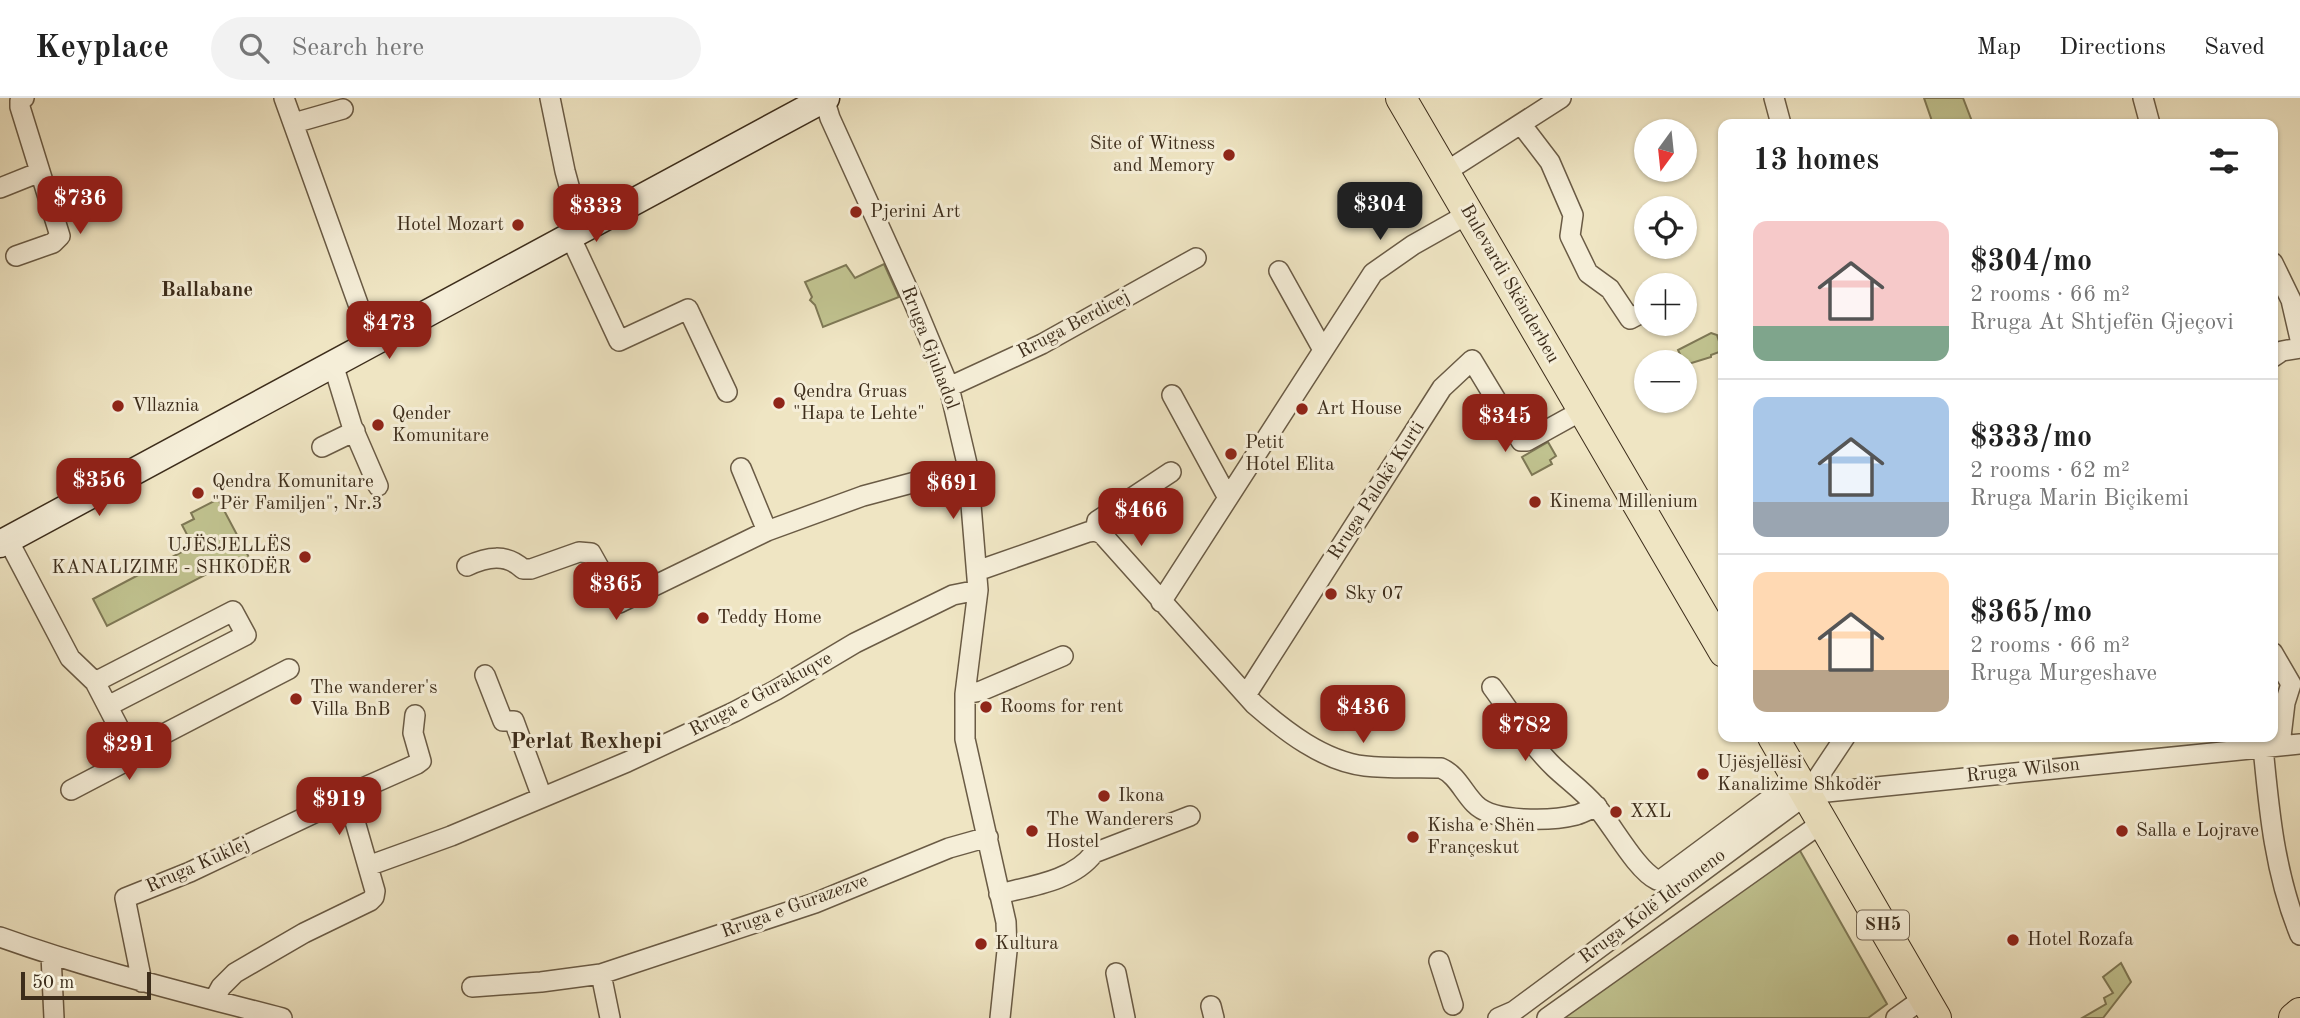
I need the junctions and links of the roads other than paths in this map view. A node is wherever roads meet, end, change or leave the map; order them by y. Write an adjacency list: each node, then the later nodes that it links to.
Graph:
1 (24, 98): 14 (street)
2 (284, 98): 12 (street)
3 (551, 98): 18 (street)
4 (824, 98): 18 (main road); 31 (street, Rruga Gjuhadol)
5 (1401, 98): 15 (main road, Bulevardi Skënderbeu)
6 (1561, 98): 13 (street)
7 (1774, 98): 10 (street)
8 (2143, 98): 11 (street)
9 (343, 109): 12 (street)
10 (1780, 119)
11 (2149, 119)
12 (294, 123): 26 (street)
13 (1521, 124): 15 (street); 24 (street)
14 (40, 172): 16 (street); 19 (street)
15 (1444, 173): 17 (main road, Bulevardi Skënderbeu)
16 (0, 188)
17 (1468, 214): 28 (street); 34 (main road, Bulevardi Skënderbeu)
18 (575, 233): 26 (main road); 32 (street)
19 (16, 256)
20 (1196, 258): 31 (street, Rruga Berdicej)
21 (2278, 270): 23 (street)
22 (1279, 271): 28 (street)
23 (2296, 295): 25 (street)
24 (1634, 317)
25 (2300, 340)
26 (375, 342): 30 (main road)
27 (2300, 348): 29 (street)
28 (1323, 350): 41 (street)
29 (2278, 353)
30 (333, 364): 35 (street); 44 (main road)
31 (949, 387): 38 (street, Rruga Gjuhadol)
32 (727, 392)
33 (1172, 395): 41 (street)
34 (1583, 410): 48 (main road, Bulevardi Skënderbeu); 56 (street, Rruga Palokë Kurti)
35 (355, 431): 36 (street); 40 (street)
36 (321, 447)
37 (741, 468): 42 (street)
38 (968, 468): 42 (street); 46 (street, Rruga Gjuhadol)
39 (1171, 472): 43 (street)
40 (378, 486)
41 (1228, 498): 47 (street)
42 (767, 531): 45 (street)
43 (1096, 531): 46 (street, Rruga e Gurakuqve); 47 (street)
44 (4, 542): 53 (street)
45 (467, 566)
46 (978, 581): 55 (street, Rruga Gjuhadol); 66 (street, Rruga e Gurakuqve)
47 (1161, 602): 56 (street)
48 (1718, 642)
49 (1063, 656): 55 (street)
50 (2278, 662): 61 (street)
51 (289, 669): 62 (street)
52 (485, 675): 66 (street)
53 (95, 682): 57 (street); 57 (street)
54 (1492, 687): 67 (street)
55 (965, 694): 70 (street, Rruga Gjuhadol)
56 (1246, 695): 67 (street)
57 (108, 706): 62 (street)
58 (415, 715): 65 (street, Rruga Kuklej)
59 (1776, 742): 63 (main road, SH5)
60 (1841, 742): 63 (street)
61 (2281, 745): 63 (street, Rruga Wilson); 74 (street)
62 (131, 751): 64 (street)
63 (1802, 786): 69 (main road, SH5); 72 (street, Rruga Kolë Idromeno)
64 (71, 790)
65 (348, 797): 71 (street); 80 (street, Rruga Kuklej)
66 (542, 797): 71 (street, Rruga e Gurakuqve)
67 (1597, 806): 72 (street, Rruga Kolë Idromeno)
68 (1190, 816): 73 (street)
69 (1823, 822): 84 (main road, SH5); 92 (street, Rruga Kolë Idromeno)
70 (988, 837): 73 (street, Rruga Gjuhadol); 79 (street, Rruga e Gurazezve)
71 (368, 866): 82 (street)
72 (1667, 886): 91 (street, Rruga Kolë Idromeno)
73 (999, 894): 89 (street, Rruga Gjuhadol)
74 (2300, 935)
75 (0, 937): 76 (street)
76 (51, 955): 80 (street); 86 (street)
77 (1438, 961): 83 (street)
78 (1116, 973): 90 (street)
79 (601, 974): 81 (street, Rruga e Gurazezve); 88 (street)
80 (142, 982): 82 (street)
81 (472, 987)
82 (214, 1000): 87 (street)
83 (1453, 1005)
84 (1930, 1008): 93 (street)
85 (2300, 1013): 94 (main road)
86 (54, 1018)
87 (282, 1018)
88 (610, 1018)
89 (1000, 1018)
90 (1125, 1018)
91 (1498, 1018)
92 (1547, 1018)
93 (1896, 1018)
94 (2294, 1018)

